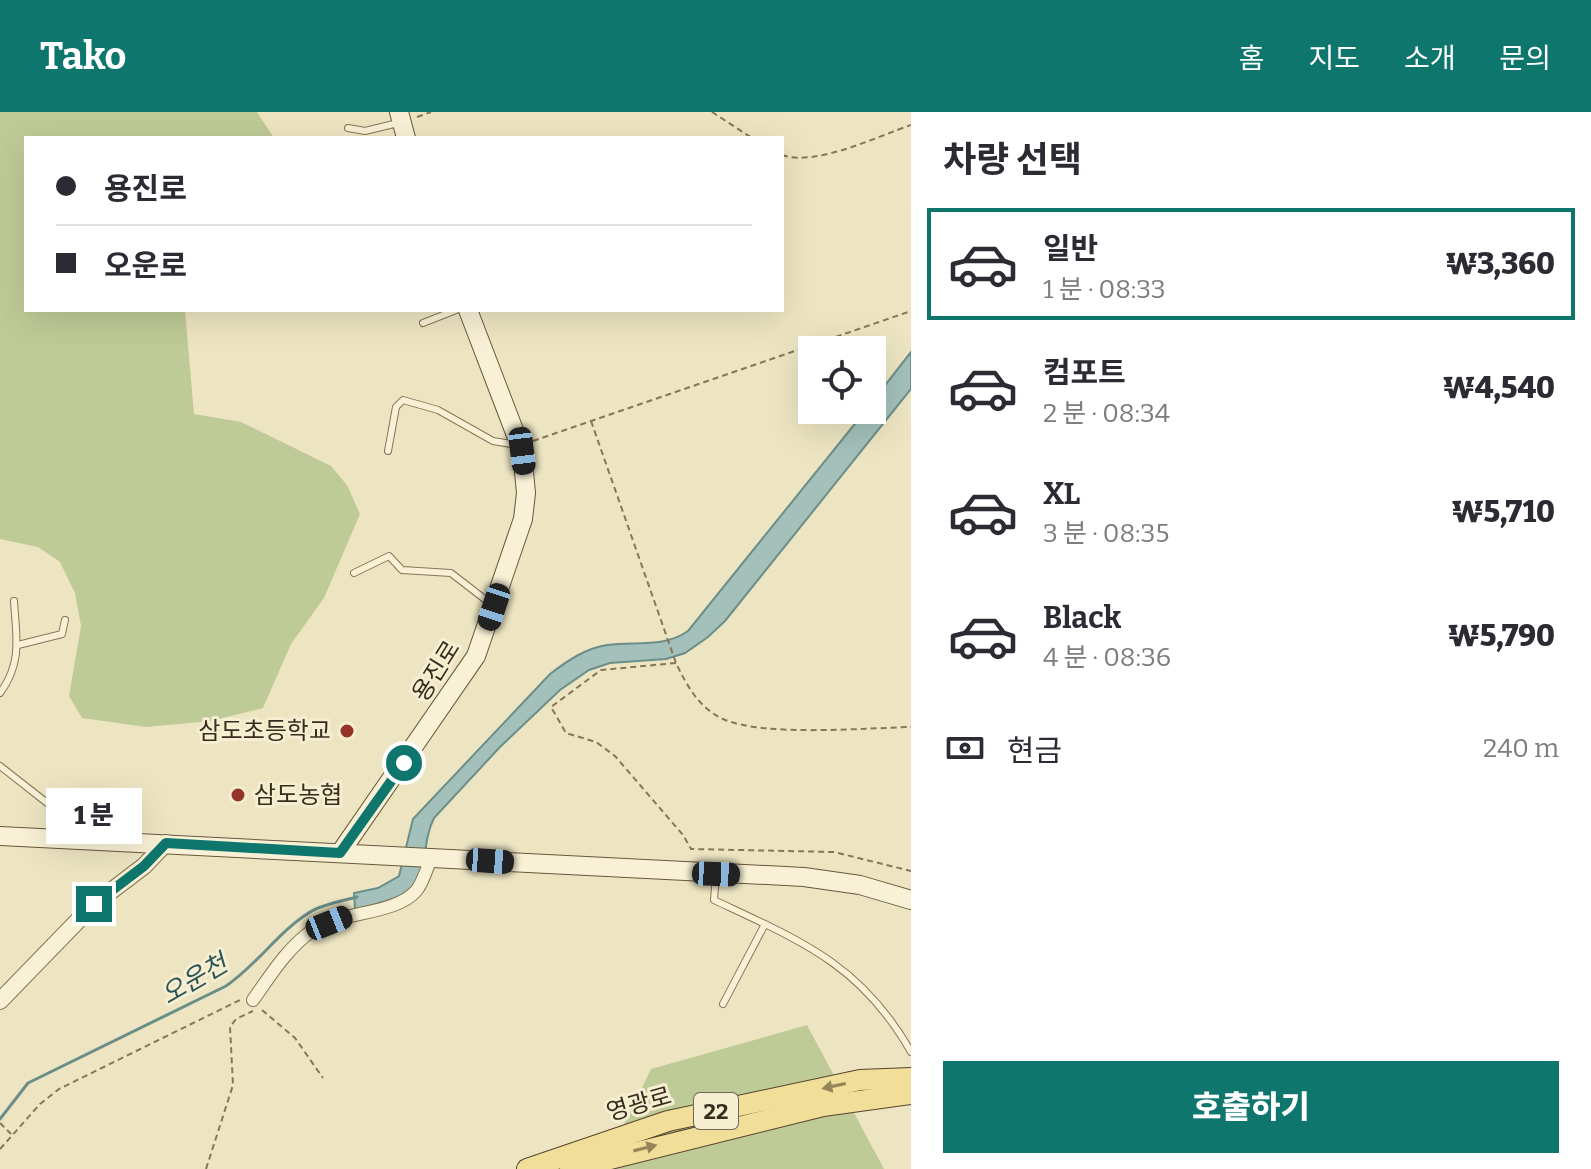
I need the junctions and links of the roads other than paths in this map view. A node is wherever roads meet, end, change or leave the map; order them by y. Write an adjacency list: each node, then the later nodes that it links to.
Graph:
1 (402, 124): 2 (lane)
2 (348, 128)
3 (451, 312): 5 (lane)
4 (469, 312): 6 (main road, 용진로)
5 (423, 323)
6 (521, 445): 7 (lane); 10 (main road, 용진로)
7 (388, 451)
8 (354, 573): 10 (lane)
9 (14, 601): 12 (lane)
10 (494, 607): 18 (main road, 용진로)
11 (65, 620): 12 (lane)
12 (18, 645): 13 (lane)
13 (0, 693)
14 (0, 766): 16 (lane)
15 (0, 836): 16 (main road)
16 (62, 839): 17 (main road)
17 (166, 843): 18 (main road); 24 (street)
18 (340, 853): 19 (main road)
19 (431, 858): 20 (main road); 23 (street)
20 (716, 874): 21 (main road); 22 (lane)
21 (911, 900)
22 (765, 924): 25 (lane); 26 (lane)
23 (253, 1000)
24 (0, 1001)
25 (723, 1004)
26 (911, 1052)
27 (911, 1078): 29 (main road, 영광로 / 22, one-way to 29)
28 (911, 1094): 30 (main road, 영광로 / 22, one-way to 28)
29 (527, 1169)
30 (570, 1169)

